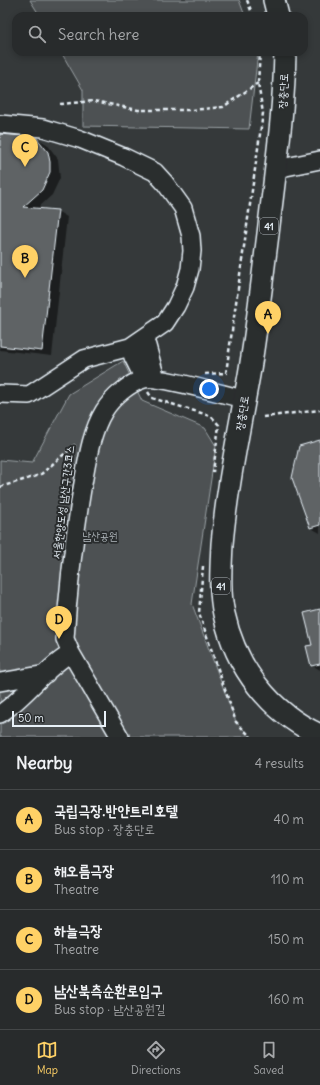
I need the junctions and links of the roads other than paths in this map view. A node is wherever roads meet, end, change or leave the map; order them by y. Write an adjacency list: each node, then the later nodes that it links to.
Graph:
1 (274, 0): 2 (main road)
2 (277, 12)
3 (285, 56): 6 (main road, 장충단로 / 41)
4 (0, 124): 7 (street)
5 (320, 160): 6 (street)
6 (276, 169): 10 (main road, 장충단로 / 41)
7 (136, 343): 8 (street); 9 (street)
8 (150, 379): 10 (street); 11 (street)
9 (0, 394)
10 (244, 399): 15 (main road, 장충단로 / 41)
11 (71, 653): 12 (street); 16 (street)
12 (46, 674): 13 (street); 14 (street)
13 (0, 682)
14 (6, 710)
15 (320, 735)
16 (120, 737)

